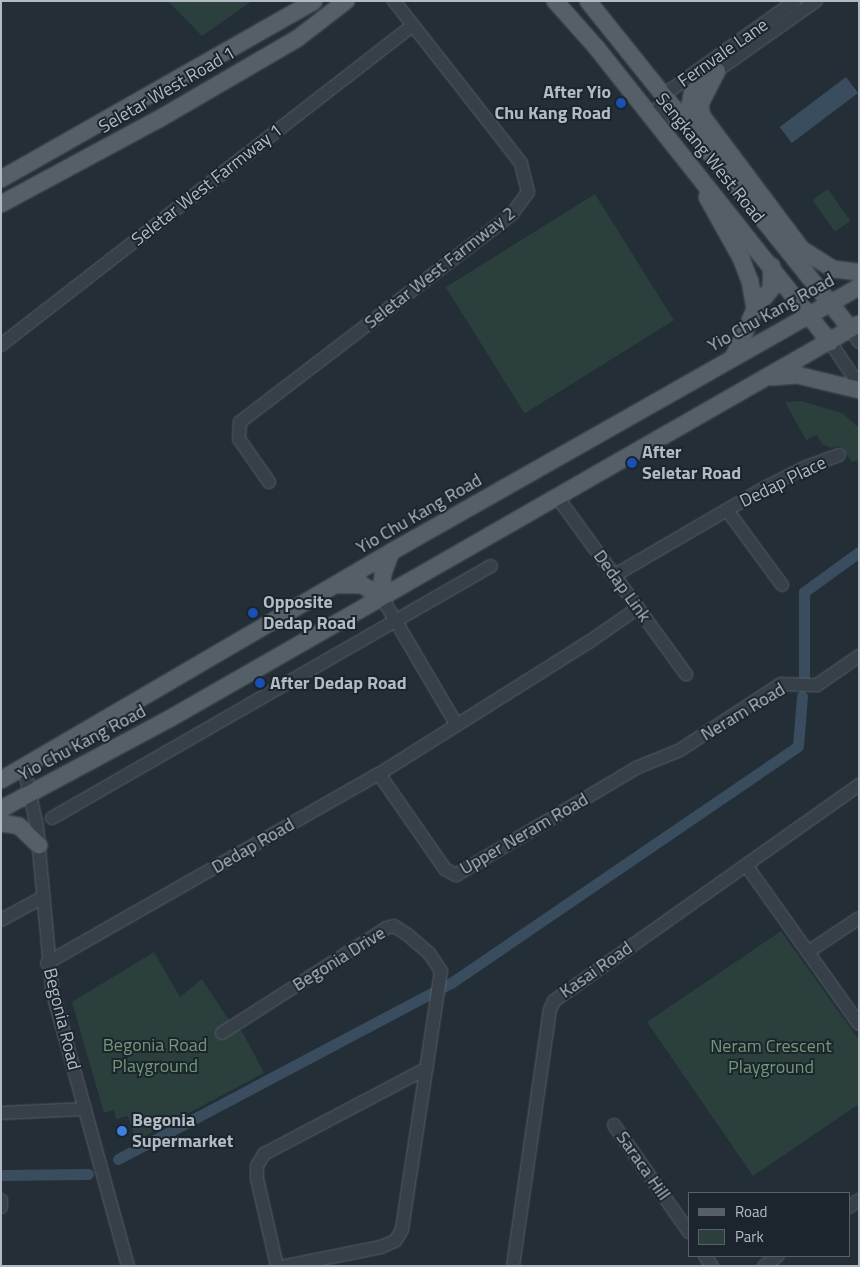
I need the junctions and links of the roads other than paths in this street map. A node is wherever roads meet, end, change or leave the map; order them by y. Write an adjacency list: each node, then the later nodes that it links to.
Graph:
1 (314, 1): 14 (main road, Seletar West Road 1)
2 (346, 1): 16 (main road, Seletar West Road 1)
3 (394, 1): 8 (street, Seletar West Farmway 2)
4 (555, 1): 13 (main road, Sengkang West Road)
5 (588, 1): 11 (main road, Sengkang West Road)
6 (795, 1): 9 (street, Fernvale Lane)
7 (816, 1): 9 (street, Fernvale Lane)
8 (412, 26): 27 (street, Seletar West Farmway 1); 33 (street, Seletar West Farmway 2)
9 (763, 32): 10 (street, Fernvale Lane); 11 (street, Fernvale Lane)
10 (717, 71): 12 (main road); 18 (main road)
11 (665, 94): 12 (main road, Sengkang West Road); 13 (street, Fernvale Lane)
12 (687, 122): 17 (main road, Sengkang West Road)
13 (668, 139): 15 (main road, Sengkang West Road)
14 (1, 179)
15 (703, 184): 19 (main road, Sengkang West Road); 23 (main road)
16 (1, 204)
17 (774, 234): 18 (main road); 22 (main road, Sengkang West Road)
18 (800, 247): 20 (main road)
19 (772, 266): 23 (main road); 24 (main road, Sengkang West Road)
20 (859, 272)
21 (859, 287): 22 (main road, Yio Chu Kang Road)
22 (832, 303): 24 (main road, Yio Chu Kang Road); 25 (main road, Sengkang West Road)
23 (755, 308): 28 (main road)
24 (812, 316): 26 (main road, Sengkang West Road); 28 (main road, Yio Chu Kang Road)
25 (856, 332): 26 (main road, Yio Chu Kang Road)
26 (830, 342): 29 (main road, Yio Chu Kang Road); 30 (street)
27 (1, 344)
28 (734, 356): 36 (main road, Yio Chu Kang Road)
29 (768, 378): 31 (main road); 34 (main road, Yio Chu Kang Road)
30 (859, 386)
31 (859, 390)
32 (840, 455): 35 (street, Dedap Place)
33 (269, 482)
34 (558, 498): 38 (street, Dedap Link); 41 (main road, Yio Chu Kang Road)
35 (727, 510): 38 (street, Dedap Place); 40 (street, Dedap Place)
36 (391, 552): 39 (main road, Yio Chu Kang Road); 41 (main road)
37 (491, 566): 43 (street)
38 (615, 575): 42 (street, Dedap Link)
39 (338, 585): 41 (main road); 48 (main road, Yio Chu Kang Road)
40 (782, 585)
41 (381, 596): 43 (street); 52 (main road, Yio Chu Kang Road)
42 (638, 608): 45 (street, Dedap Link); 46 (street, Dedap Road)
43 (397, 621): 46 (street); 54 (street)
44 (859, 656): 47 (street, Neram Road)
45 (686, 674)
46 (456, 724): 49 (street, Dedap Road)
47 (680, 750): 49 (street, Upper Neram Road)
48 (24, 767): 50 (main road, Yio Chu Kang Road); 52 (street, Begonia Road)
49 (378, 774): 62 (street, Dedap Road)
50 (1, 780)
51 (859, 785): 57 (street, Kasai Road)
52 (30, 792): 53 (main road, Yio Chu Kang Road); 56 (street, Begonia Road)
53 (1, 809)
54 (52, 818)
55 (1, 823): 56 (main road)
56 (39, 845): 58 (street, Begonia Road)
57 (746, 865): 61 (street); 76 (street, Kasai Road)
58 (43, 897): 60 (street); 62 (street, Begonia Road)
59 (859, 918): 61 (street)
60 (1, 920)
61 (808, 952): 63 (street)
62 (47, 963): 66 (street, Begonia Road)
63 (859, 1024)
64 (222, 1033): 65 (street, Begonia Drive)
65 (427, 1068): 74 (street); 75 (street, Begonia Drive)
66 (85, 1110): 67 (street); 73 (street, Begonia Road)
67 (1, 1113)
68 (614, 1125): 71 (street, Saraca Hill)
69 (1, 1200): 70 (street)
70 (1, 1208)
71 (688, 1231)
72 (777, 1257): 77 (street)
73 (128, 1266)
74 (277, 1266)
75 (286, 1266)
76 (513, 1266)
77 (764, 1266)

